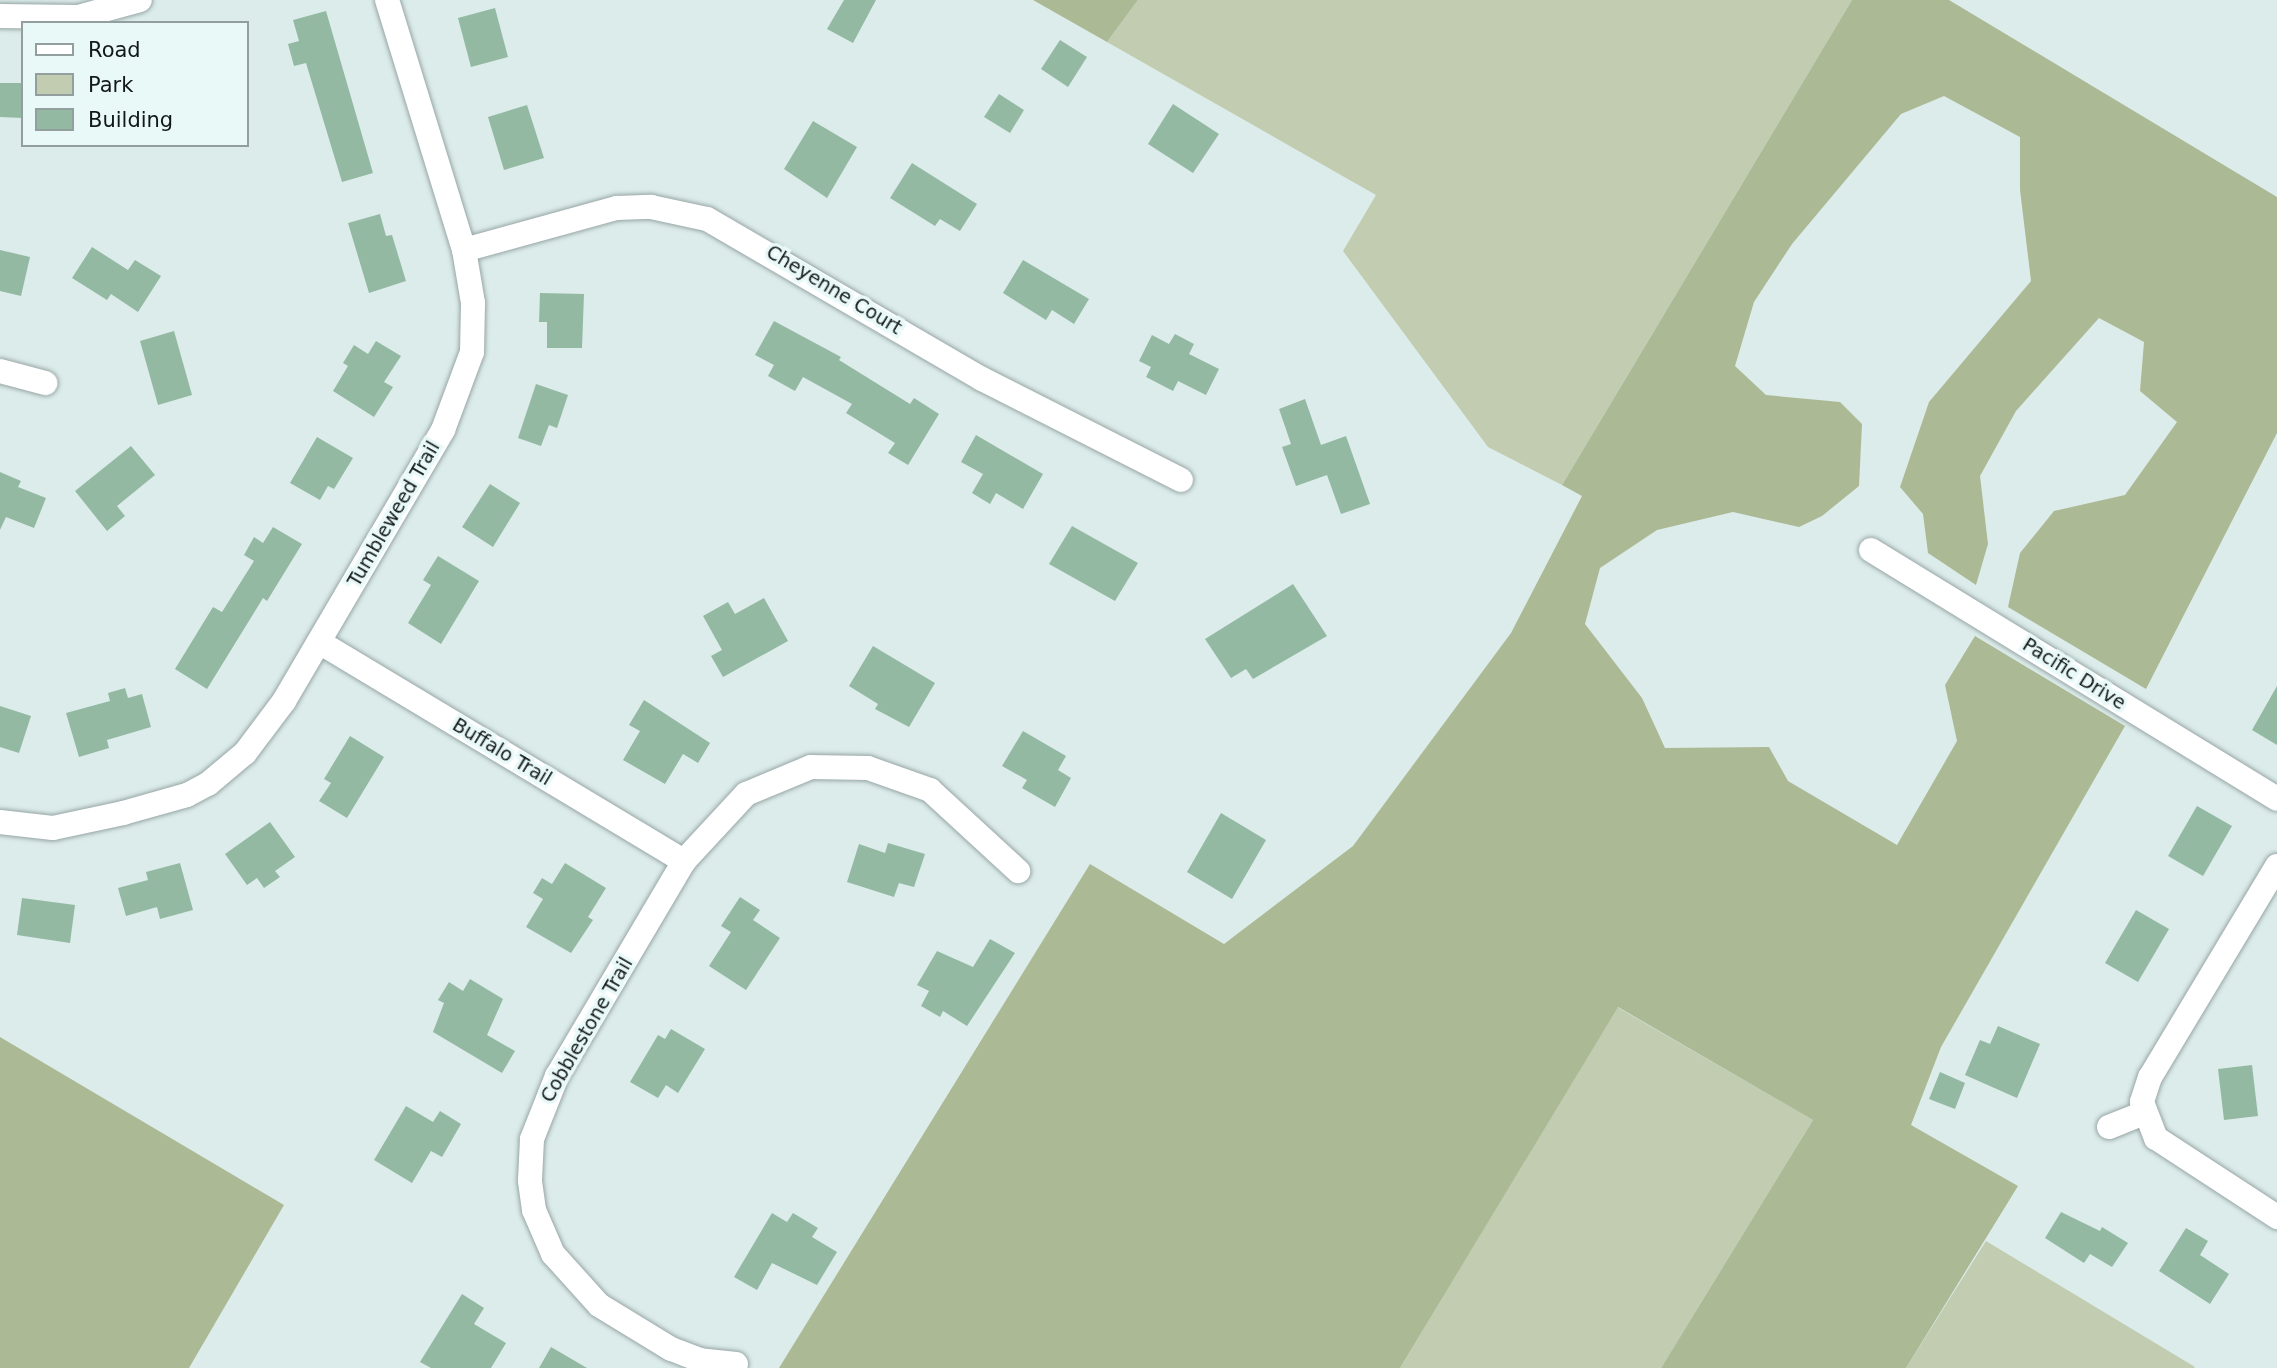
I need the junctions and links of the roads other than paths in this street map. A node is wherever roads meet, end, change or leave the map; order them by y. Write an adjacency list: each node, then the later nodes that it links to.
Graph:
1 (140, 0): 3 (street)
2 (387, 0): 4 (street, Tumbleweed Trail)
3 (0, 16)
4 (464, 250): 7 (street, Cheyenne Court); 9 (street, Tumbleweed Trail)
5 (0, 371): 6 (street)
6 (44, 383)
7 (1181, 480)
8 (1871, 550): 10 (street, Pacific Drive)
9 (319, 642): 11 (street, Tumbleweed Trail); 12 (street, Buffalo Trail)
10 (2277, 799)
11 (0, 822)
12 (684, 862): 14 (street, Cobblestone Trail); 18 (street, Cobblestone Trail)
13 (2277, 866): 15 (street)
14 (1018, 871)
15 (2144, 1113): 16 (street); 17 (street)
16 (2109, 1127)
17 (2277, 1217)
18 (736, 1364)

